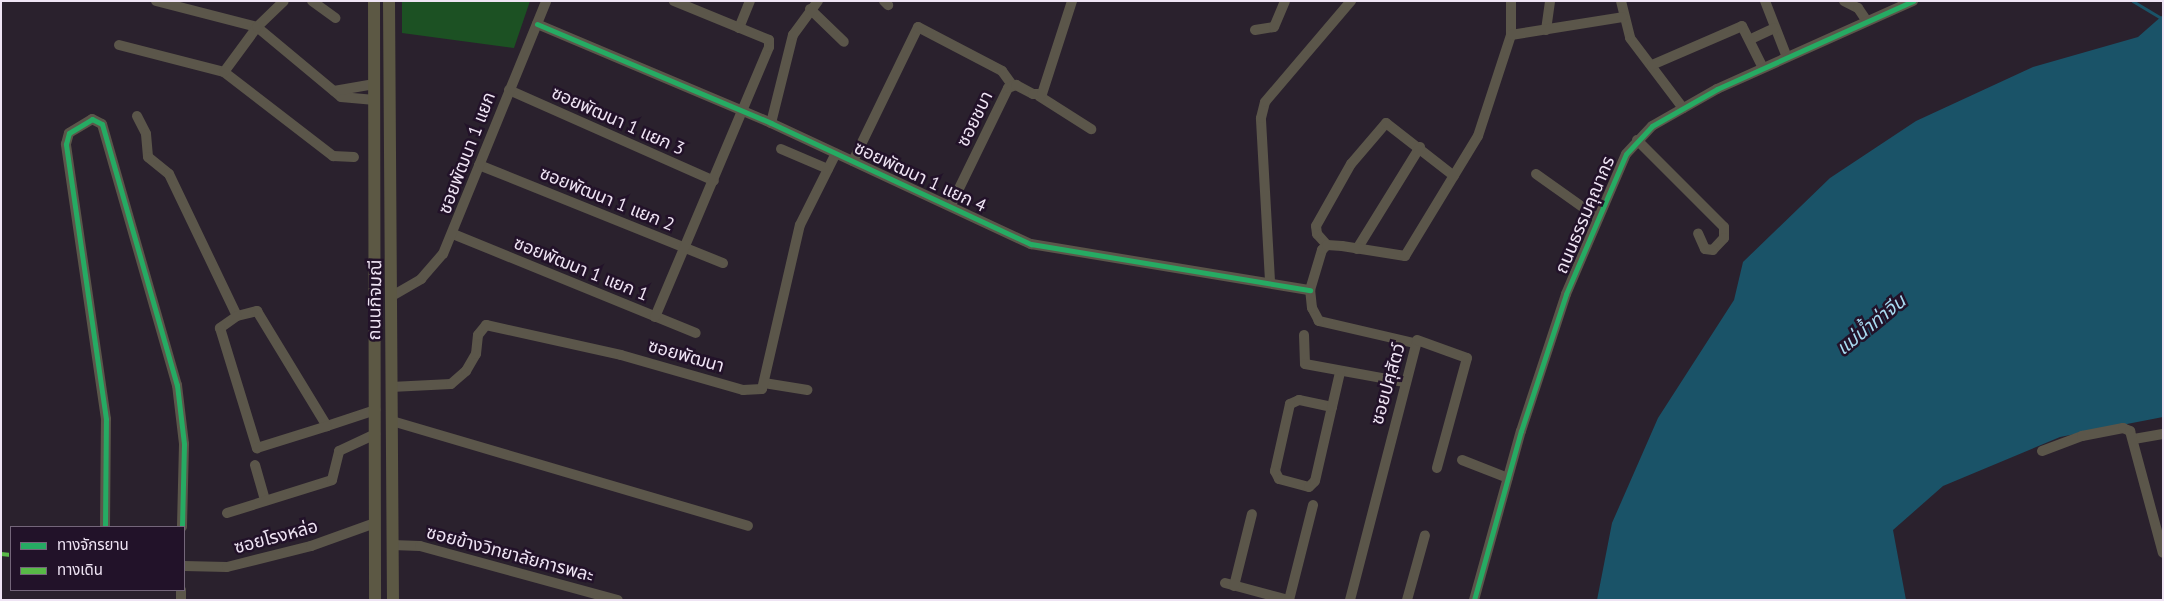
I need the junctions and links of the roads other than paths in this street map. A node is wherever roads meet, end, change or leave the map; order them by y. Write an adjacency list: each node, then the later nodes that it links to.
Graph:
1 (156, 1): 18 (street)
2 (312, 1): 21 (street)
3 (374, 1): 37 (main road, ถนนกิจมณี)
4 (389, 1): 69 (main road, ถนนกิจมณี)
5 (546, 1): 23 (street, ซอยพัฒนา 1 แยก)
6 (750, 1): 25 (street)
7 (1072, 1): 41 (street)
8 (1284, 1): 27 (street)
9 (1351, 1): 67 (street)
10 (1511, 1): 29 (street)
11 (1550, 1): 28 (street)
12 (1621, 1): 20 (street)
13 (1765, 1): 26 (street)
14 (1844, 1): 22 (street)
15 (1913, 1): 22 (street, ถนนธรรมคุณากร)
16 (280, 2): 24 (street)
17 (678, 2): 25 (street)
18 (176, 3): 24 (street)
19 (814, 5): 31 (street); 46 (street)
20 (1623, 17): 28 (street); 34 (street)
21 (335, 18)
22 (1866, 20): 33 (street, ถนนธรรมคุณากร)
23 (537, 24): 39 (street, ซอยพัฒนา 1 แยก); 44 (street, ซอยพัฒนา 1 แยก 4)
24 (256, 27): 36 (street); 40 (street)
25 (738, 28): 44 (street)
26 (1775, 28): 30 (street); 33 (street)
27 (1255, 30)
28 (1546, 30): 29 (street)
29 (1511, 35): 57 (street)
30 (1751, 39): 34 (street); 35 (street)
31 (844, 42)
32 (119, 45): 36 (street)
33 (1786, 55): 35 (street, ถนนธรรมคุณากร)
34 (1652, 65): 43 (street)
35 (1762, 66): 43 (street, ถนนธรรมคุณากร)
36 (224, 72): 52 (street)
37 (374, 84): 40 (street); 42 (main road, ถนนกิจมณี)
38 (1012, 85): 41 (street, ซอยชบา); 53 (street); 59 (street, ซอยชบา)
39 (509, 90): 54 (street, ซอยพัฒนา 1 แยก); 58 (street, ซอยพัฒนา 1 แยก 3)
40 (334, 91): 42 (street)
41 (1039, 96): 47 (street, ซอยชบา)
42 (374, 100): 81 (main road, ถนนกิจมณี)
43 (1683, 108): 48 (street, ถนนธรรมคุณากร)
44 (743, 111): 46 (street, ซอยพัฒนา 1 แยก 4); 58 (street)
45 (138, 116): 70 (street)
46 (771, 122): 51 (street, ซอยพัฒนา 1 แยก 4)
47 (1091, 129)
48 (1637, 140): 60 (street, ถนนธรรมคุณากร); 61 (street)
49 (1420, 147): 57 (street); 63 (street); 65 (street)
50 (781, 149): 55 (street)
51 (836, 153): 53 (street, ซอยพัฒนา 1 แยก 4); 55 (street)
52 (354, 157)
53 (853, 161): 59 (street, ซอยพัฒนา 1 แยก 4)
54 (479, 165): 62 (street, ซอยพัฒนา 1 แยก); 64 (street, ซอยพัฒนา 1 แยก 2)
55 (828, 169): 77 (street)
56 (1536, 174): 60 (street)
57 (1454, 176): 65 (street)
58 (714, 181): 64 (street)
59 (951, 205): 67 (street, ซอยพัฒนา 1 แยก 4)
60 (1598, 218): 91 (street, ถนนธรรมคุณากร)
61 (1698, 233)
62 (454, 234): 69 (street, ซอยพัฒนา 1 แยก); 71 (street, ซอยพัฒนา 1 แยก 1)
63 (1327, 245): 65 (street); 68 (street)
64 (686, 249): 66 (street, ซอยพัฒนา 1 แยก 2); 71 (street)
65 (1356, 249)
66 (724, 263)
67 (1270, 282): 68 (street, ซอยพัฒนา 1 แยก 4)
68 (1310, 290): 74 (street)
69 (392, 296): 78 (main road, ถนนกิจมณี)
70 (237, 316): 83 (street); 83 (street)
71 (655, 317): 72 (street, ซอยพัฒนา 1 แยก 1)
72 (696, 333)
73 (1304, 335): 75 (street)
74 (1414, 343): 76 (street, ซอยปศุสัตว์); 90 (street, ซอยปศุสัตว์)
75 (1340, 371): 76 (street); 80 (street)
76 (1404, 382): 108 (street, ซอยปศุสัตว์)
77 (764, 383): 78 (street, ซอยพัฒนา); 79 (street)
78 (391, 387): 82 (main road, ถนนกิจมณี)
79 (807, 390)
80 (1332, 407): 80 (street)
81 (376, 410): 83 (street); 84 (main road, ถนนกิจมณี)
82 (392, 421): 99 (street); 101 (main road, ถนนกิจมณี)
83 (326, 426)
84 (375, 434): 92 (street); 96 (main road, ถนนกิจมณี)
85 (2163, 434): 86 (street)
86 (2134, 439): 87 (street); 102 (street)
87 (2042, 451)
88 (1462, 460): 91 (street)
89 (255, 465): 92 (street)
90 (1437, 468)
91 (1508, 478): 110 (street, ถนนธรรมคุณากร)
92 (265, 501): 94 (street)
93 (1313, 506): 107 (street)
94 (227, 513)
95 (1252, 514): 107 (street)
96 (375, 523): 103 (street, ซอยโรงหล่อ); 104 (main road, ถนนกิจมณี)
97 (105, 526): 98 (street)
98 (182, 526)
99 (748, 526)
100 (1425, 535): 109 (street)
101 (398, 545): 105 (main road, ถนนกิจมณี); 106 (street, ซอยข้างวิทยาลัยการพละ)
102 (2163, 553)
103 (185, 566)
104 (374, 600)
105 (393, 600)
106 (618, 600)
107 (1289, 600)
108 (1350, 600)
109 (1407, 600)
110 (1474, 600)

